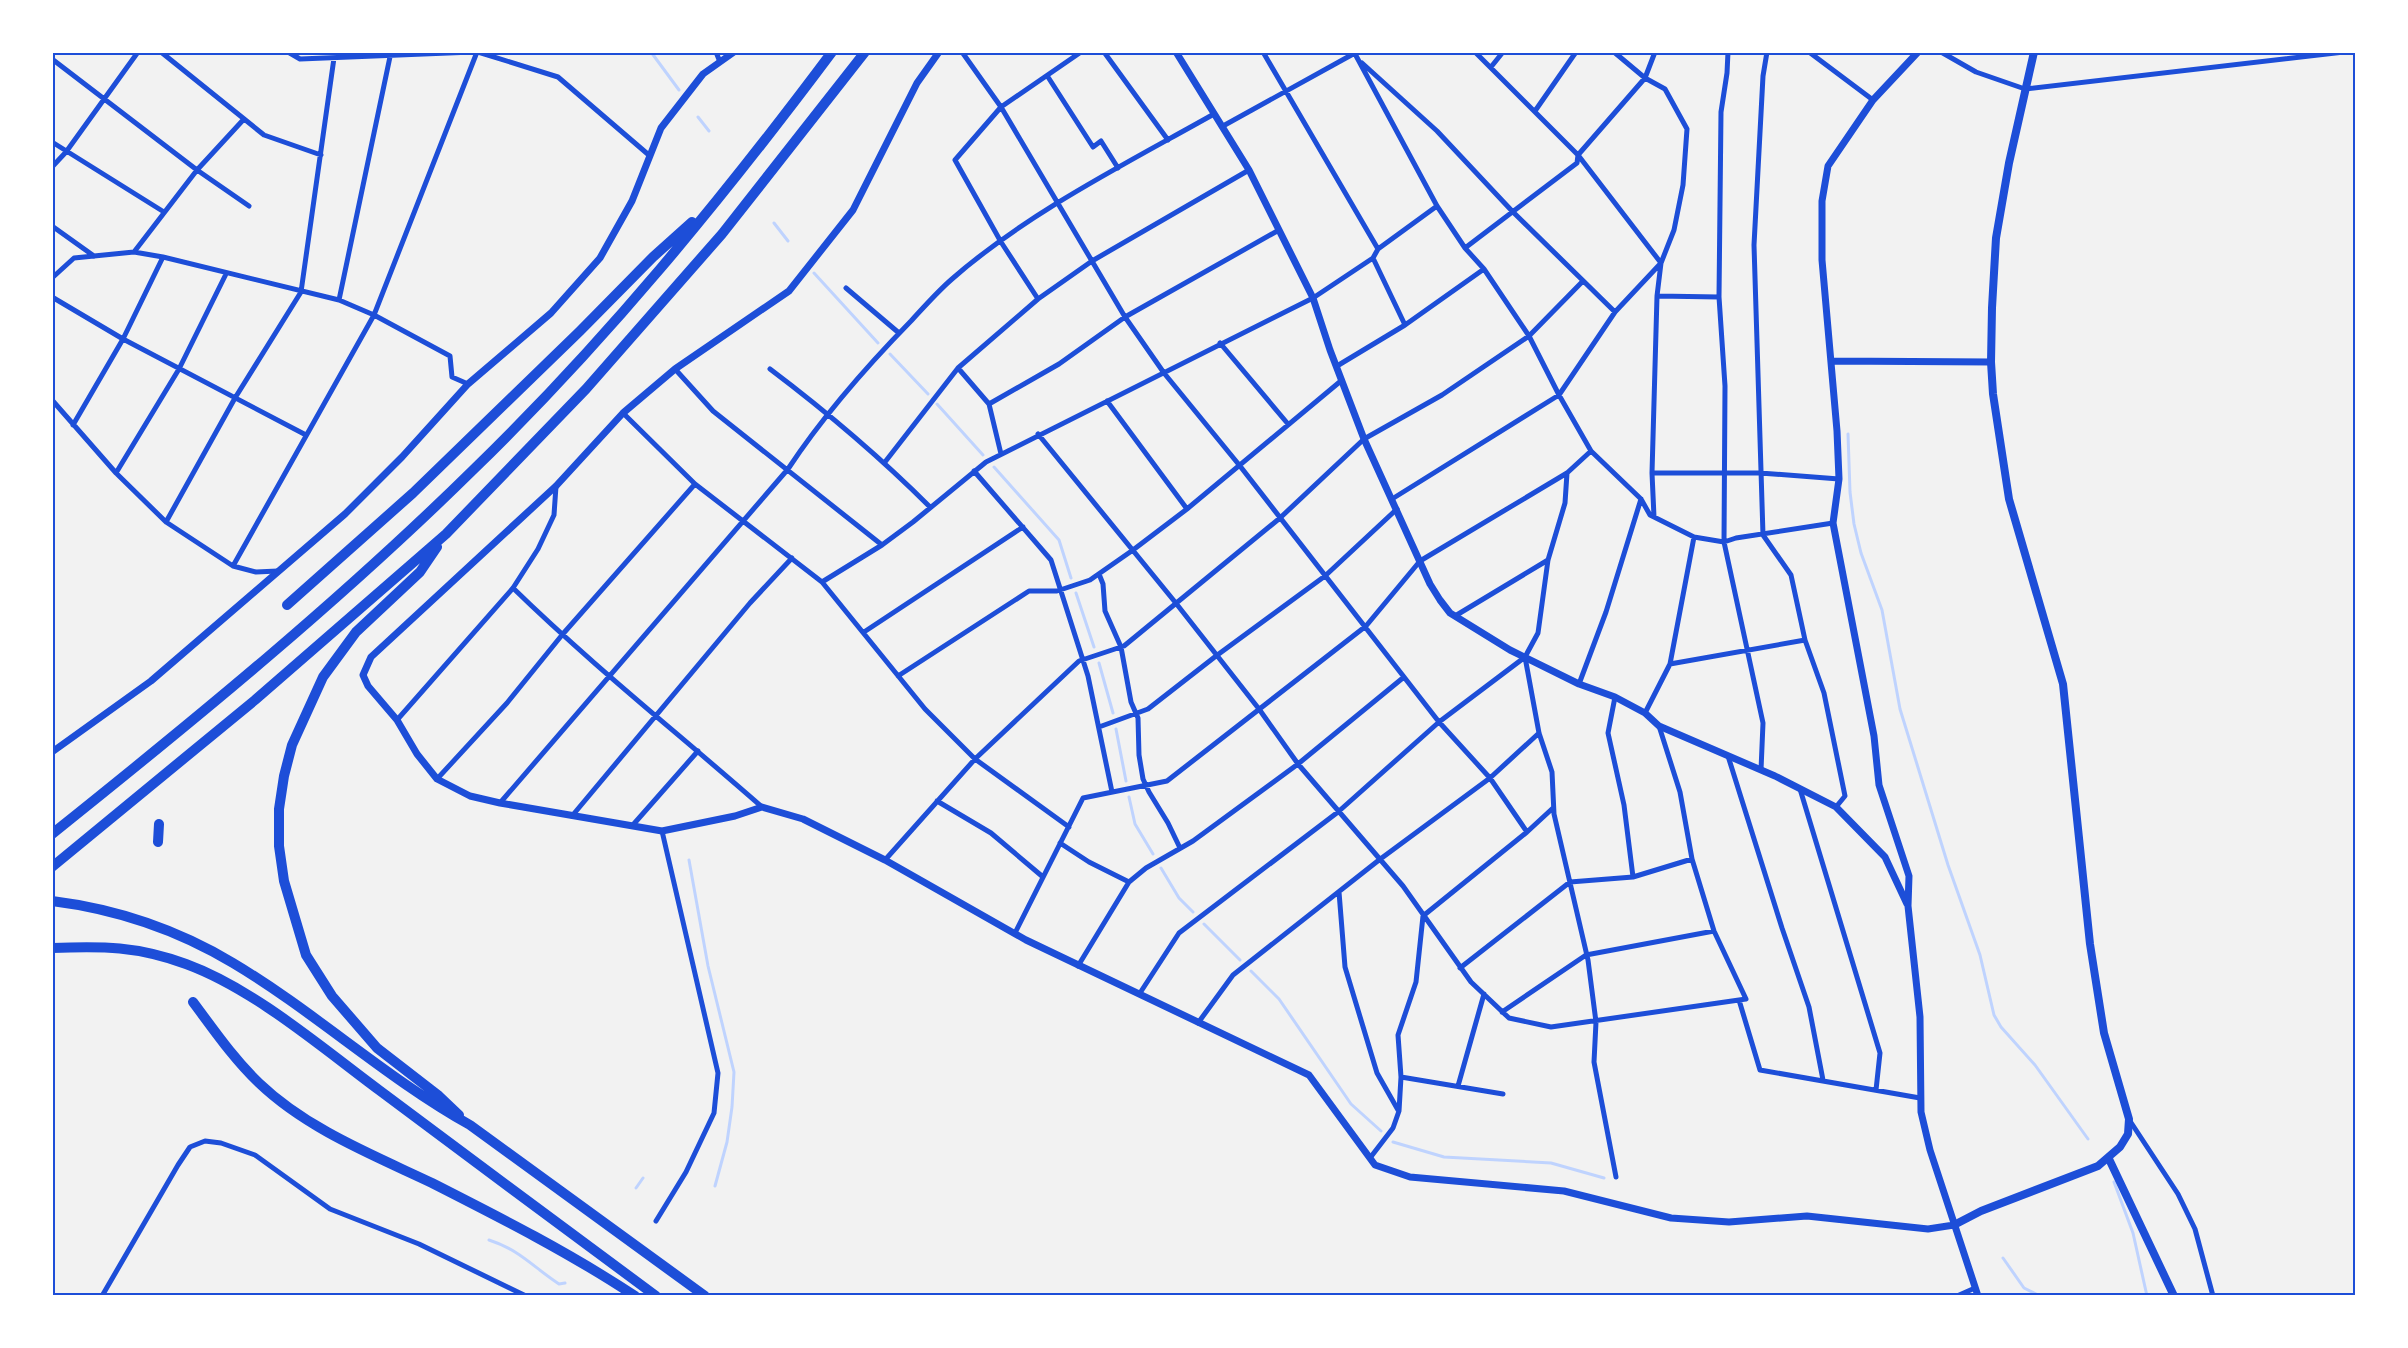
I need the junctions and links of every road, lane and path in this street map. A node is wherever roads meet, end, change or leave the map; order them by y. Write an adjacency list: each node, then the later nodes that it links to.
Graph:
1 (138, 52): 38 (street)
2 (161, 52): 43 (street)
3 (288, 52): 29 (street)
4 (476, 52): 28 (street); 50 (street); 85 (street)
5 (716, 52): 32 (street)
6 (734, 52): 32 (street)
7 (832, 52): 55 (highway)
8 (865, 52): 139 (highway)
9 (939, 52): 97 (street)
10 (962, 52): 40 (street)
11 (1081, 52): 34 (street)
12 (1104, 52): 45 (street)
13 (1176, 52): 42 (street)
14 (1263, 52): 37 (street)
15 (1475, 52): 33 (street)
16 (1503, 52): 33 (street)
17 (1576, 52): 41 (street)
18 (1614, 52): 35 (street)
19 (1655, 52): 35 (street)
20 (1728, 52): 80 (street)
21 (1767, 52): 123 (street)
22 (1809, 52): 39 (street)
23 (1918, 52): 39 (street)
24 (1941, 52): 36 (street)
25 (2034, 52): 36 (main road)
26 (2344, 52): 36 (street)
27 (1354, 53): 31 (street); 37 (street)
28 (391, 55): 29 (street); 83 (street)
29 (334, 58): 48 (street)
30 (52, 59): 38 (street)
31 (1359, 60): 58 (street); 59 (street)
32 (720, 62): 50 (street)
33 (1491, 68): 41 (street)
34 (1048, 77): 40 (street); 52 (street)
35 (1645, 78): 49 (street); 71 (street)
36 (2025, 89): 93 (main road)
37 (1287, 90): 44 (street); 65 (street)
38 (105, 97): 47 (street); 53 (street)
39 (1874, 100): 92 (street)
40 (1001, 107): 56 (street); 63 (street)
41 (1535, 111): 49 (street)
42 (1215, 114): 44 (street); 45 (street)
43 (244, 119): 48 (street); 53 (street)
44 (1223, 126): 54 (street)
45 (1168, 140): 52 (street)
46 (52, 142): 47 (street)
47 (66, 152): 51 (street); 60 (street)
48 (321, 155): 77 (street)
49 (1578, 155): 59 (street); 71 (street)
50 (650, 156): 101 (street)
51 (52, 167)
52 (1119, 168): 56 (street)
53 (197, 170): 57 (street); 60 (street)
54 (1249, 170): 62 (street); 70 (street)
55 (722, 196): 156 (highway); 205 (highway)
56 (1058, 204): 63 (street); 70 (street)
57 (249, 206)
58 (1437, 206): 64 (street); 65 (street)
59 (1512, 211): 64 (street); 75 (street)
60 (164, 212): 66 (street)
61 (52, 225): 67 (street)
62 (1279, 230): 81 (street); 86 (street)
63 (1001, 242): 82 (street); 88 (street)
64 (1464, 248): 72 (street)
65 (1378, 249): 69 (street)
66 (134, 252): 67 (street); 68 (street)
67 (94, 256): 74 (street)
68 (163, 257): 73 (street); 90 (street)
69 (1373, 258): 81 (street); 87 (street)
70 (1092, 261): 82 (street); 86 (street)
71 (1660, 263): 78 (street); 84 (street)
72 (1484, 269): 87 (street); 89 (street)
73 (226, 274): 77 (street); 96 (street)
74 (52, 278)
75 (1583, 281): 84 (street); 89 (street)
76 (846, 288): 88 (street)
77 (301, 292): 83 (street); 103 (street)
78 (1657, 296): 80 (street); 122 (street)
79 (52, 297): 90 (street)
80 (1719, 297): 124 (street)
81 (1313, 298): 91 (street); 94 (street)
82 (1038, 299): 95 (street)
83 (339, 300): 85 (street)
84 (1615, 312): 102 (street)
85 (374, 315): 101 (street); 112 (street)
86 (1125, 317): 99 (street); 106 (street)
87 (1405, 325): 94 (street)
88 (899, 333): 108 (street)
89 (1529, 336): 102 (street); 113 (street)
90 (123, 339): 96 (street); 110 (street)
91 (1220, 343): 99 (street); 109 (street)
92 (1831, 361): 93 (street); 125 (street)
93 (1991, 362): 241 (main road)
94 (1337, 366): 100 (street)
95 (958, 368): 106 (street); 116 (street)
96 (178, 369): 103 (street); 121 (street)
97 (675, 369): 107 (street); 118 (street)
98 (770, 369): 108 (street)
99 (1164, 373): 105 (street); 117 (street)
100 (1342, 380): 109 (street); 113 (street)
101 (468, 384): 149 (street)
102 (1559, 395): 114 (street); 128 (street)
103 (235, 398): 112 (street); 136 (street)
104 (52, 400): 110 (street)
105 (1107, 401): 111 (street); 131 (street)
106 (989, 404): 115 (street)
107 (623, 413): 126 (street); 127 (street)
108 (830, 414): 116 (street); 118 (street)
109 (1288, 424): 117 (street)
110 (73, 425): 121 (street)
111 (1038, 434): 115 (street); 144 (street)
112 (306, 435): 148 (street)
113 (1364, 439): 128 (street); 134 (street)
114 (1591, 452): 120 (street); 129 (street)
115 (1001, 454): 119 (street)
116 (885, 462): 130 (street)
117 (1240, 466): 131 (street); 134 (street)
118 (788, 469): 135 (street); 143 (street)
119 (974, 471): 130 (street); 138 (street)
120 (1567, 472): 146 (street); 147 (street)
121 (116, 473): 136 (street)
122 (1652, 473): 124 (street); 133 (street)
123 (1760, 473): 124 (street); 125 (street); 140 (street)
124 (1725, 474): 142 (street)
125 (1839, 479): 137 (street)
126 (695, 484): 135 (street); 160 (street)
127 (556, 486): 153 (street); 177 (street)
128 (1392, 499): 132 (street)
129 (1641, 499): 133 (street); 171 (street)
130 (930, 507): 143 (street)
131 (1186, 509): 144 (street)
132 (1396, 509): 147 (street); 151 (street)
133 (1654, 517): 141 (street)
134 (1280, 518): 151 (street); 155 (street)
135 (744, 521): 145 (street); 169 (street)
136 (166, 522): 148 (street)
137 (1833, 523): 140 (street); 219 (street)
138 (1023, 527): 154 (street); 159 (street)
139 (446, 534): 212 (highway); 242 (highway)
140 (1763, 535): 142 (street); 161 (street)
141 (1694, 537): 142 (street); 167 (street)
142 (1724, 542): 163 (street)
143 (882, 545): 152 (street)
144 (1134, 550): 150 (street); 155 (street)
145 (792, 558): 152 (street); 176 (street)
146 (1548, 560): 157 (street); 165 (street)
147 (1420, 561): 157 (street); 158 (street)
148 (233, 566): 149 (street)
149 (280, 571): 183 (street)
150 (1099, 574): 154 (street); 162 (street)
151 (1325, 576): 158 (street); 164 (street)
152 (822, 582): 159 (street)
153 (513, 588): 160 (street); 177 (street)
154 (1061, 590): 166 (street); 168 (street)
155 (1175, 602): 162 (street); 164 (street)
156 (287, 605)
157 (1455, 616): 165 (street)
158 (1366, 626): 170 (street); 173 (street)
159 (864, 632): 168 (street)
160 (562, 636): 169 (street); 189 (street)
161 (1805, 640): 163 (street); 196 (street)
162 (1121, 647): 166 (street); 174 (street)
163 (1748, 651): 167 (street); 187 (street)
164 (1216, 656): 173 (street); 174 (street)
165 (1525, 657): 171 (street); 178 (street); 181 (street)
166 (1082, 660): 180 (street); 185 (street)
167 (1670, 664): 175 (street)
168 (898, 676): 185 (street)
169 (608, 677): 176 (street); 194 (street)
170 (1404, 677): 178 (street); 186 (street)
171 (1579, 684): 172 (street)
172 (1615, 697): 175 (street); 214 (street)
173 (1259, 710): 186 (street); 190 (street)
174 (1137, 713): 180 (street); 190 (street)
175 (1645, 713): 179 (street)
176 (656, 715): 182 (street); 199 (street)
177 (397, 720): 189 (street)
178 (1439, 722): 188 (street); 198 (street)
179 (1659, 726): 184 (street); 209 (street)
180 (1099, 728): 192 (street)
181 (1539, 733): 188 (street); 197 (street)
182 (698, 751): 195 (street); 201 (street)
183 (52, 752)
184 (1728, 756): 187 (street); 235 (street)
185 (975, 759): 193 (street); 202 (street)
186 (1298, 764): 198 (street); 208 (street)
187 (1761, 770): 191 (street)
188 (1490, 778): 204 (street); 211 (street)
189 (437, 779): 194 (street)
190 (1145, 786): 192 (street); 208 (street)
191 (1800, 789): 196 (street); 237 (street)
192 (1112, 792): 202 (street)
193 (937, 801): 210 (street); 213 (street)
194 (500, 803): 199 (street)
195 (762, 807): 203 (street); 210 (street)
196 (1836, 807): 219 (street)
197 (1553, 808): 204 (street); 216 (street)
198 (1338, 812): 211 (street); 227 (street)
199 (572, 816): 201 (street)
200 (159, 824): 206 (highway)
201 (632, 826): 203 (street)
202 (1069, 827): 207 (street)
203 (662, 831): 246 (street)
204 (1527, 832): 220 (street)
205 (52, 834)
206 (158, 842)
207 (1060, 843): 213 (street); 215 (street)
208 (1180, 848): 215 (street)
209 (1692, 859): 214 (street); 221 (street)
210 (885, 860): 222 (street)
211 (1379, 860): 217 (street); 220 (street)
212 (52, 867)
213 (1043, 877): 222 (street)
214 (1633, 877): 216 (street)
215 (1129, 882): 225 (street)
216 (1570, 882): 224 (street); 226 (street)
217 (1339, 892): 233 (street); 240 (street)
218 (52, 901): 242 (highway)
219 (1908, 906): 239 (street)
220 (1423, 916): 226 (street); 234 (street)
221 (1714, 931): 224 (street); 229 (street)
222 (1015, 933): 225 (street)
223 (52, 948): 252 (highway)
224 (1586, 955): 231 (street); 232 (street)
225 (1078, 966): 227 (street)
226 (1460, 968): 228 (street)
227 (1140, 993): 233 (street)
228 (1484, 994): 231 (street); 236 (street)
229 (1739, 1000): 232 (street); 235 (street)
230 (193, 1002): 251 (highway)
231 (1503, 1012): 232 (street)
232 (1596, 1022): 245 (street)
233 (1198, 1023): 243 (street)
234 (1401, 1077): 236 (street); 240 (street)
235 (1823, 1080): 237 (street)
236 (1458, 1086): 238 (street)
237 (1876, 1089): 239 (street)
238 (1503, 1094)
239 (1920, 1098): 247 (street)
240 (1399, 1111): 243 (street)
241 (2129, 1119): 244 (main road); 256 (street)
242 (470, 1125): 253 (highway)
243 (1370, 1158): 247 (street)
244 (2109, 1159): 247 (main road); 255 (main road)
245 (1616, 1177)
246 (656, 1221)
247 (1954, 1225): 248 (street)
248 (1977, 1292): 254 (street)
249 (102, 1296): 250 (street)
250 (526, 1296)
251 (635, 1296)
252 (656, 1296)
253 (705, 1296)
254 (1957, 1296)
255 (2174, 1296)
256 (2213, 1296)

